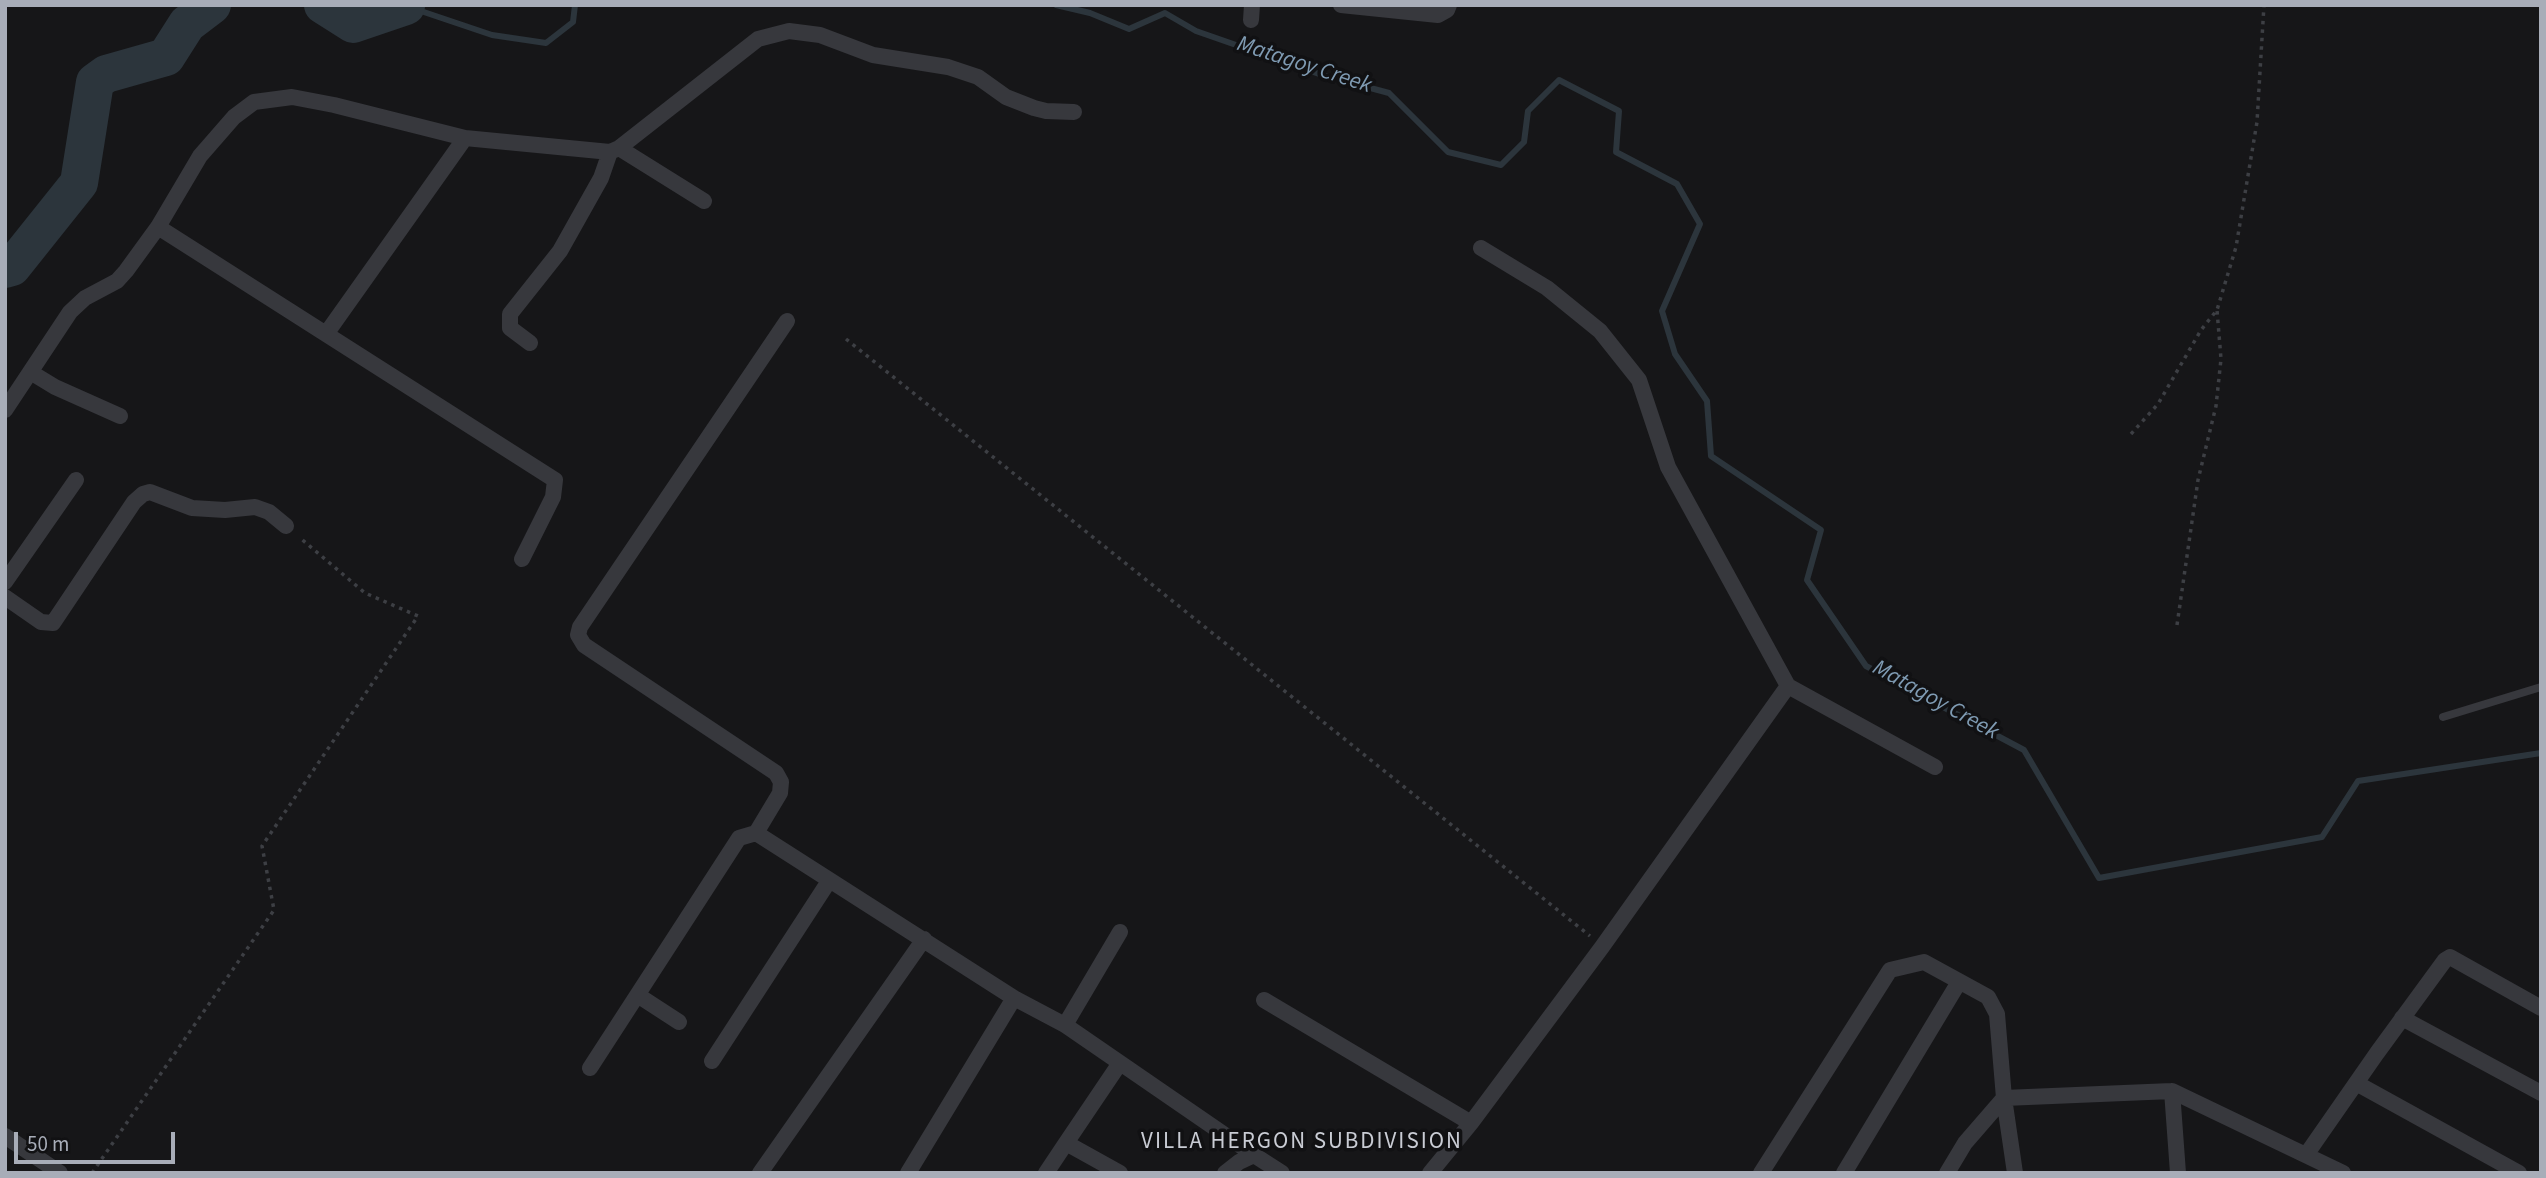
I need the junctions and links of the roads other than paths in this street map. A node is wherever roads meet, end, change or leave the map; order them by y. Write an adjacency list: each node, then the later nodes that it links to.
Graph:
1 (1341, 5): 2 (street)
2 (1449, 5)
3 (1074, 112): 5 (street)
4 (465, 138): 5 (street); 7 (street); 10 (street)
5 (614, 150): 6 (street); 11 (street)
6 (704, 201)
7 (158, 227): 10 (street); 12 (street)
8 (1481, 248): 20 (street)
9 (787, 321): 24 (street)
10 (326, 334): 17 (street)
11 (530, 343)
12 (32, 373): 13 (street); 14 (street)
13 (5, 410)
14 (120, 416)
15 (76, 480): 18 (street)
16 (286, 526): 19 (street)
17 (522, 559)
18 (5, 582)
19 (5, 597)
20 (1788, 685): 23 (street); 43 (street)
21 (2541, 687): 22 (lane)
22 (2443, 717)
23 (1935, 767)
24 (756, 833): 25 (street); 29 (street)
25 (830, 881): 27 (street); 36 (street)
26 (1121, 932): 35 (street)
27 (924, 939): 30 (street); 49 (street)
28 (1959, 982): 42 (street); 56 (street); 57 (street)
29 (639, 996): 34 (street); 38 (street)
30 (1014, 998): 35 (street); 50 (street)
31 (1264, 1000): 43 (street)
32 (2541, 1009): 33 (street)
33 (2402, 1018): 39 (street); 41 (street)
34 (679, 1022)
35 (1065, 1025): 37 (street)
36 (712, 1061)
37 (1120, 1063): 45 (street); 46 (street)
38 (590, 1068)
39 (2356, 1083): 47 (street); 62 (street)
40 (2172, 1091): 42 (street); 47 (street); 60 (street)
41 (2541, 1093)
42 (2004, 1098): 58 (street); 59 (street)
43 (1471, 1123): 55 (street)
44 (5, 1136): 48 (street)
45 (1066, 1143): 51 (street); 52 (street)
46 (1254, 1155): 53 (street); 54 (street)
47 (2306, 1155): 61 (street)
48 (60, 1173)
49 (760, 1173)
50 (908, 1173)
51 (1046, 1173)
52 (1120, 1173)
53 (1225, 1173)
54 (1282, 1173)
55 (1430, 1173)
56 (1761, 1173)
57 (1844, 1173)
58 (1947, 1173)
59 (2015, 1173)
60 (2178, 1173)
61 (2343, 1173)
62 (2519, 1173)

